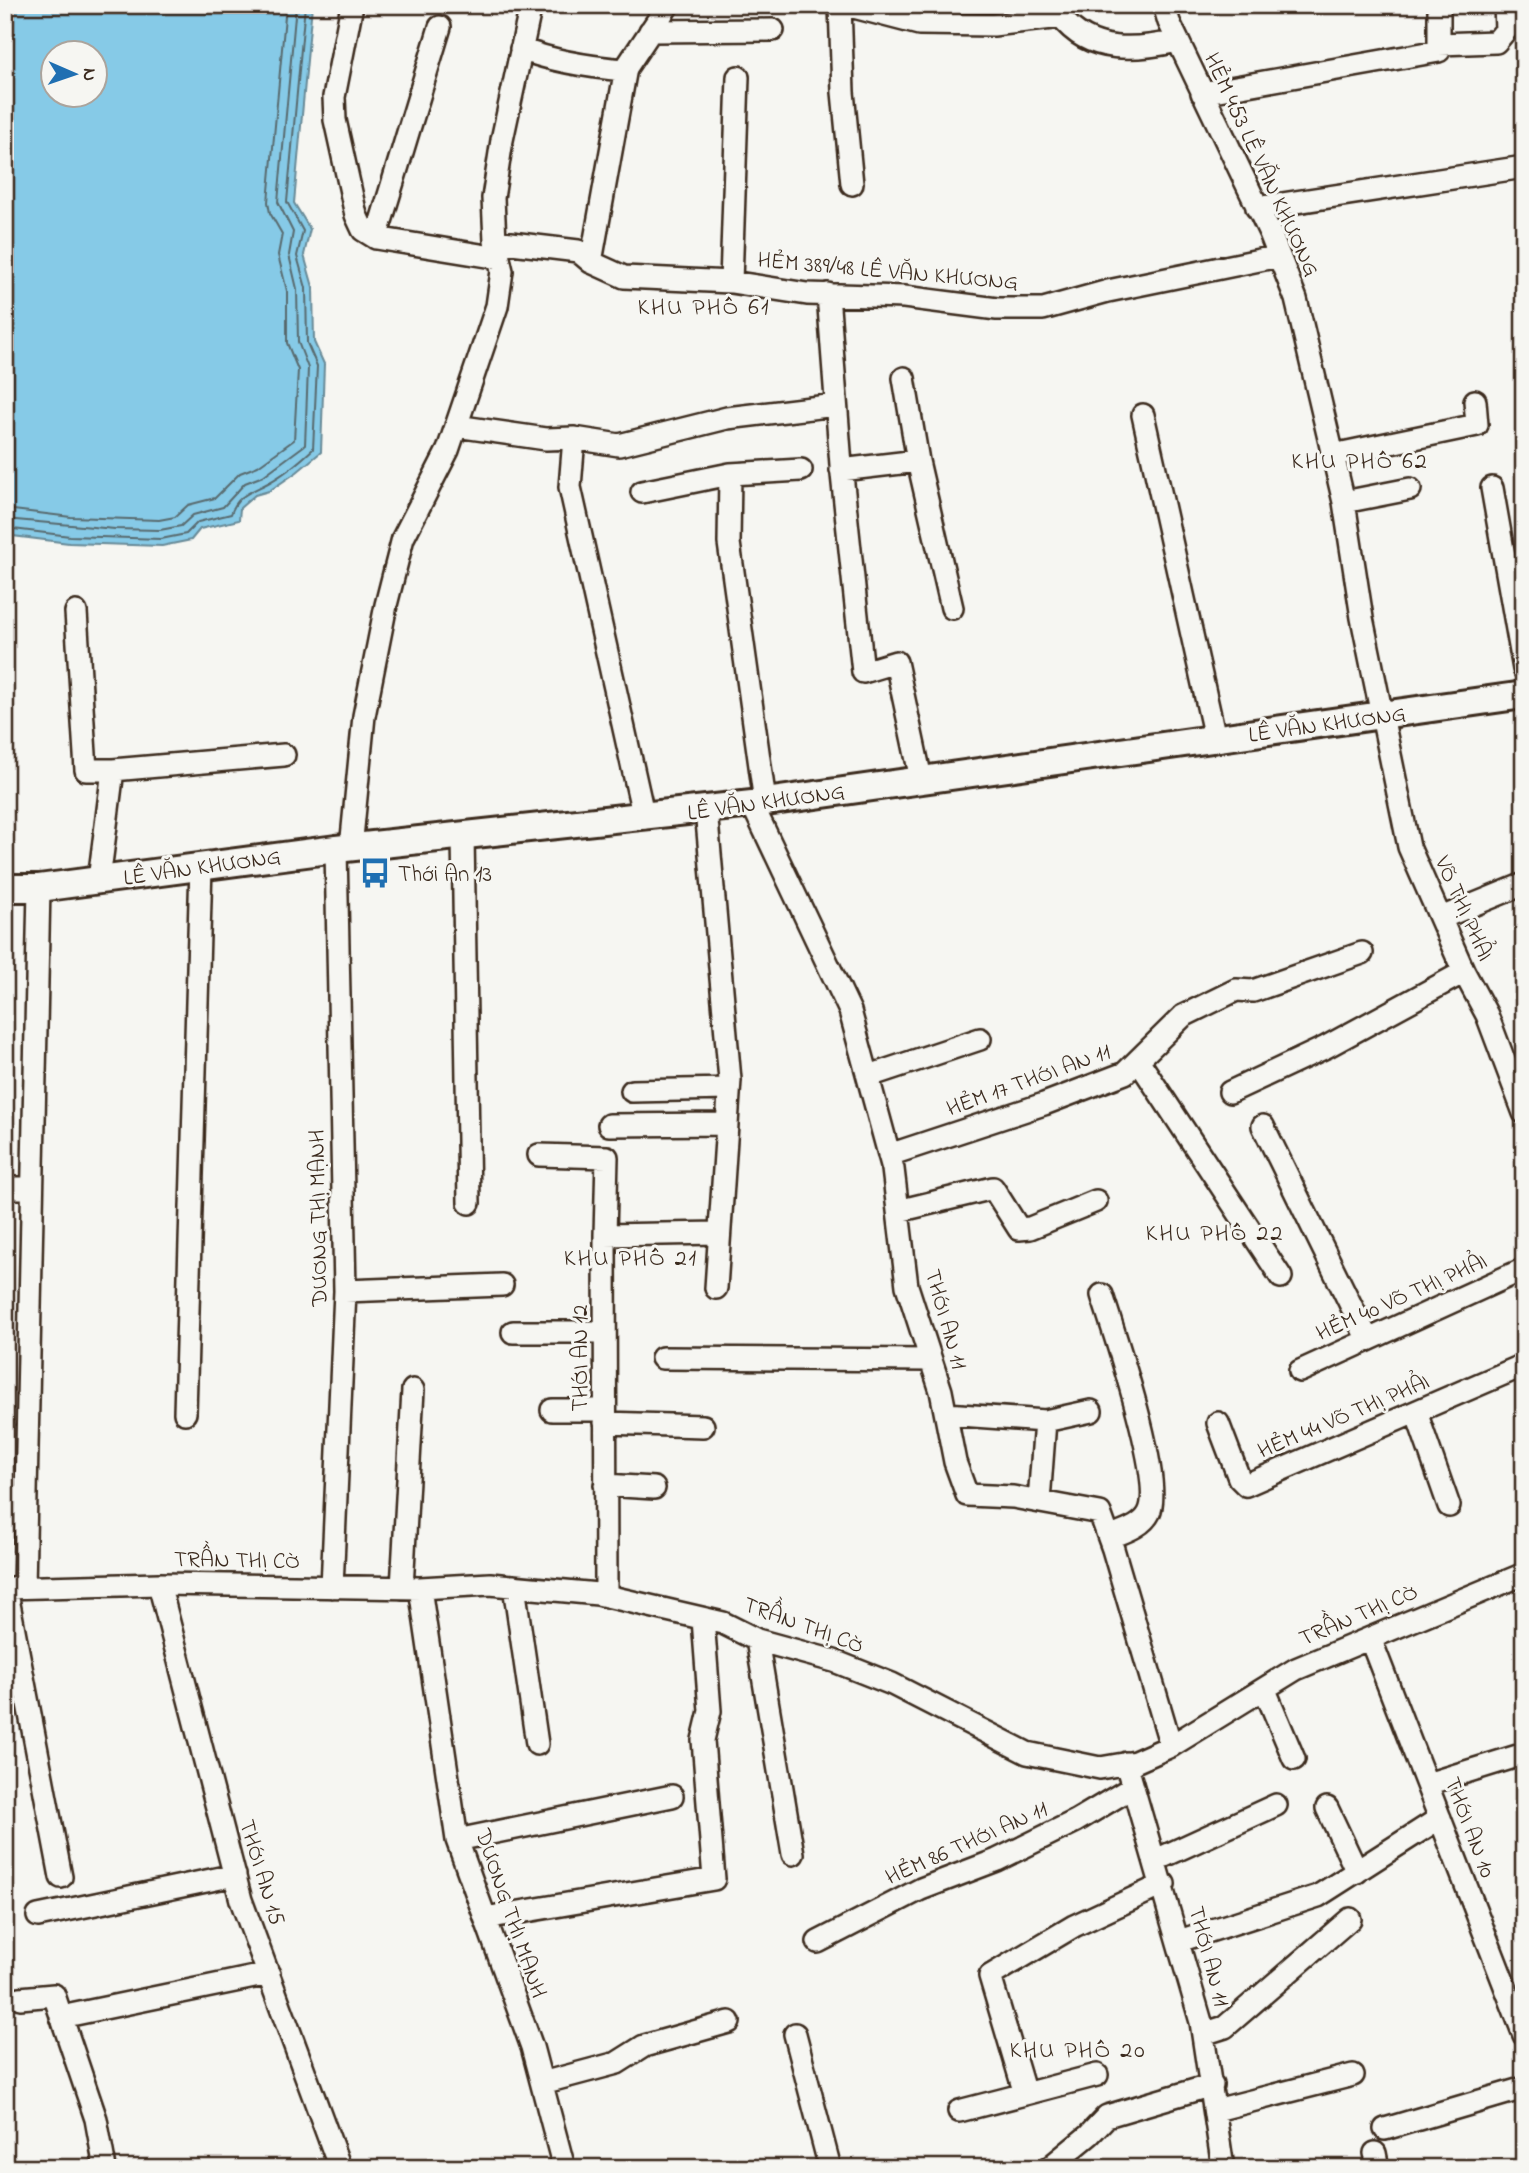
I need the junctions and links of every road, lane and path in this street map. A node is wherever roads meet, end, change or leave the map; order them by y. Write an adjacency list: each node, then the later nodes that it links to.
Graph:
1 (352, 5): 21 (street)
2 (531, 5): 14 (street, DƯƠNG THỊ MẠNH)
3 (668, 5): 11 (street)
4 (840, 5): 19 (street)
5 (846, 5): 12 (street)
6 (1164, 5): 12 (street, HẺM 453 LÊ VĂN KHƯƠNG)
7 (1439, 5): 13 (street)
8 (1505, 5): 13 (street)
9 (440, 27): 21 (street)
10 (773, 30): 11 (street)
11 (650, 31): 15 (street)
12 (1178, 41): 17 (street, HẺM 453 LÊ VĂN KHƯƠNG)
13 (1439, 44): 17 (street)
14 (520, 49): 15 (street); 22 (street, DƯƠNG THỊ MẠNH)
15 (625, 71): 24 (street)
16 (738, 77): 25 (street)
17 (1202, 93): 20 (street, HẺM 453 LÊ VĂN KHƯƠNG)
18 (1524, 167): 20 (street)
19 (852, 184)
20 (1258, 208): 23 (street, HẺM 453 LÊ VĂN KHƯƠNG)
21 (376, 238): 22 (street, HẺM 389/48 LÊ VĂN KHƯƠNG)
22 (497, 250): 24 (street, HẺM 389/48 LÊ VĂN KHƯƠNG); 31 (street, DƯƠNG THỊ MẠNH)
23 (1279, 256): 26 (street, HẺM 389/48 LÊ VĂN KHƯƠNG); 33 (street, HẺM 453 LÊ VĂN KHƯƠNG)
24 (591, 262): 25 (street, HẺM 389/48 LÊ VĂN KHƯƠNG)
25 (731, 282): 26 (street, HẺM 389/48 LÊ VĂN KHƯƠNG)
26 (828, 294): 29 (street)
27 (904, 378): 34 (street)
28 (1475, 401): 33 (street)
29 (836, 405): 32 (street); 36 (street)
30 (1143, 415): 47 (street)
31 (456, 426): 32 (street); 55 (street, DƯƠNG THỊ MẠNH)
32 (574, 438): 53 (street)
33 (1334, 455): 41 (street, HẺM 453 LÊ VĂN KHƯƠNG)
34 (918, 461): 36 (street); 42 (street)
35 (801, 470): 37 (street)
36 (841, 470): 50 (street)
37 (730, 474): 40 (street); 51 (street, THỚI AN 11)
38 (1492, 488): 44 (street)
39 (1410, 489): 41 (street)
40 (642, 492)
41 (1344, 502): 46 (street, HẺM 453 LÊ VĂN KHƯƠNG)
42 (952, 608)
43 (76, 612): 49 (street)
44 (1524, 669)
45 (1524, 695): 46 (main road, LÊ VĂN KHƯƠNG)
46 (1382, 717): 47 (main road, LÊ VĂN KHƯƠNG); 61 (street, VÕ THỊ PHẢI)
47 (1215, 738): 50 (main road, LÊ VĂN KHƯƠNG)
48 (284, 755): 49 (street)
49 (113, 770): 57 (street)
50 (921, 779): 51 (main road, LÊ VĂN KHƯƠNG)
51 (758, 803): 52 (main road, LÊ VĂN KHƯƠNG); 66 (street, THỚI AN 11)
52 (706, 809): 53 (main road, LÊ VĂN KHƯƠNG); 67 (street)
53 (644, 818): 54 (main road, LÊ VĂN KHƯƠNG)
54 (463, 836): 55 (main road, LÊ VĂN KHƯƠNG); 79 (street)
55 (344, 848): 56 (main road, LÊ VĂN KHƯƠNG); 87 (street, DƯƠNG THỊ MẠNH)
56 (201, 866): 57 (main road, LÊ VĂN KHƯƠNG); 100 (street)
57 (99, 880): 60 (main road, LÊ VĂN KHƯƠNG)
58 (1524, 884): 61 (street)
59 (5, 888): 60 (main road, LÊ VĂN KHƯƠNG)
60 (39, 888): 77 (street)
61 (1441, 918): 63 (street, VÕ THỊ PHẢI)
62 (1362, 953): 65 (street, HẺM 17 THỚI AN 11)
63 (1464, 972): 69 (street); 70 (street, VÕ THỊ PHẢI)
64 (980, 1039): 66 (street)
65 (1138, 1060): 75 (street, HẺM 17 THỚI AN 11); 84 (street)
66 (869, 1076): 75 (street, THỚI AN 11)
67 (729, 1089): 68 (street); 71 (street)
68 (632, 1091)
69 (1230, 1092)
70 (1524, 1113)
71 (727, 1124): 72 (street); 81 (street)
72 (608, 1125)
73 (1263, 1126): 91 (street)
74 (539, 1155): 82 (street, THỚI AN 12)
75 (889, 1155): 80 (street, THỚI AN 11)
76 (5, 1188): 77 (street)
77 (32, 1188): 114 (street)
78 (1096, 1201): 80 (street)
79 (469, 1203)
80 (898, 1210): 93 (street, THỚI AN 11)
81 (719, 1233): 82 (street); 86 (street)
82 (605, 1235): 90 (street, THỚI AN 12)
83 (1524, 1269): 91 (street, HẺM 40 VÕ THỊ PHẢI)
84 (1281, 1277)
85 (502, 1285): 87 (street)
86 (716, 1288)
87 (345, 1291): 115 (street, DƯƠNG THỊ MẠNH)
88 (1102, 1295): 110 (street)
89 (513, 1332): 90 (street)
90 (605, 1332): 102 (street, THỚI AN 12)
91 (1368, 1340): 95 (street, HẺM 40 VÕ THỊ PHẢI)
92 (662, 1358): 93 (street)
93 (931, 1360): 101 (street, THỚI AN 11)
94 (1524, 1366): 99 (street, HẺM 44 VÕ THỊ PHẢI)
95 (1300, 1371)
96 (413, 1390): 116 (street, DƯƠNG THỊ MẠNH)
97 (551, 1410): 102 (street)
98 (1091, 1411): 103 (street)
99 (1416, 1412): 104 (street, HẺM 44 VÕ THỊ PHẢI); 109 (street)
100 (185, 1413)
101 (946, 1414): 103 (street); 108 (street, THỚI AN 11)
102 (605, 1416): 105 (street); 106 (street, THỚI AN 12)
103 (1045, 1421): 108 (street)
104 (1218, 1423)
105 (703, 1426)
106 (605, 1485): 107 (street); 117 (street, THỚI AN 12)
107 (654, 1488)
108 (1039, 1501): 110 (street, THỚI AN 11)
109 (1449, 1506)
110 (1109, 1538): 123 (street, THỚI AN 11)
111 (1524, 1574): 119 (street, TRẦN THỊ CỜ)
112 (159, 1584): 114 (street, TRẦN THỊ CỜ); 115 (street, TRẦN THỊ CỜ); 137 (street, THỚI AN 15)
113 (514, 1586): 116 (street, TRẦN THỊ CỜ); 117 (street, TRẦN THỊ CỜ); 122 (street)
114 (12, 1587): 138 (street)
115 (332, 1587): 116 (street, TRẦN THỊ CỜ)
116 (411, 1588): 133 (street, DƯƠNG THỊ MẠNH)
117 (606, 1596): 118 (street, TRẦN THỊ CỜ)
118 (703, 1619): 120 (street, TRẦN THỊ CỜ); 141 (street)
119 (1370, 1638): 121 (street, TRẦN THỊ CỜ); 127 (street, THỚI AN 10)
120 (757, 1640): 126 (street, TRẦN THỊ CỜ); 134 (street)
121 (1265, 1690): 123 (street, TRẦN THỊ CỜ); 125 (street)
122 (537, 1744)
123 (1171, 1746): 126 (street, TRẦN THỊ CỜ)
124 (1524, 1754): 127 (street)
125 (1294, 1759)
126 (1126, 1763): 128 (street, THỚI AN 11)
127 (1427, 1784): 132 (street, THỚI AN 10)
128 (1133, 1787): 135 (street, THỚI AN 11); 144 (street, HẺM 86 THỚI AN 11)
129 (672, 1796): 133 (street)
130 (1276, 1805): 135 (street)
131 (1327, 1808): 136 (street)
132 (1440, 1818): 136 (street); 151 (street, THỚI AN 10)
133 (457, 1840): 141 (street, DƯƠNG THỊ MẠNH)
134 (793, 1854)
135 (1156, 1860): 139 (street, THỚI AN 11)
136 (1357, 1872): 143 (street)
137 (235, 1875): 140 (street); 145 (street, THỚI AN 15)
138 (61, 1877)
139 (1164, 1884): 143 (street, THỚI AN 11); 157 (street)
140 (38, 1916)
141 (485, 1918): 154 (street, DƯƠNG THỊ MẠNH)
142 (1350, 1919): 150 (street)
143 (1179, 1941): 150 (street, THỚI AN 11)
144 (818, 1942)
145 (269, 1974): 147 (street); 162 (street, THỚI AN 15)
146 (20, 1998): 147 (street)
147 (61, 2017): 161 (street)
148 (729, 2021): 154 (street)
149 (795, 2034): 164 (street)
150 (1203, 2034): 155 (street, THỚI AN 11)
151 (1524, 2035)
152 (1097, 2076): 157 (street)
153 (1353, 2076): 158 (street)
154 (541, 2083): 163 (street, DƯƠNG THỊ MẠNH)
155 (1212, 2085): 158 (street, THỚI AN 11); 165 (street)
156 (1524, 2088): 160 (street)
157 (1025, 2094): 159 (street)
158 (1216, 2110): 166 (street, THỚI AN 11)
159 (959, 2111)
160 (1385, 2129)
161 (105, 2168)
162 (340, 2168)
163 (564, 2168)
164 (830, 2168)
165 (1049, 2168)
166 (1223, 2168)

